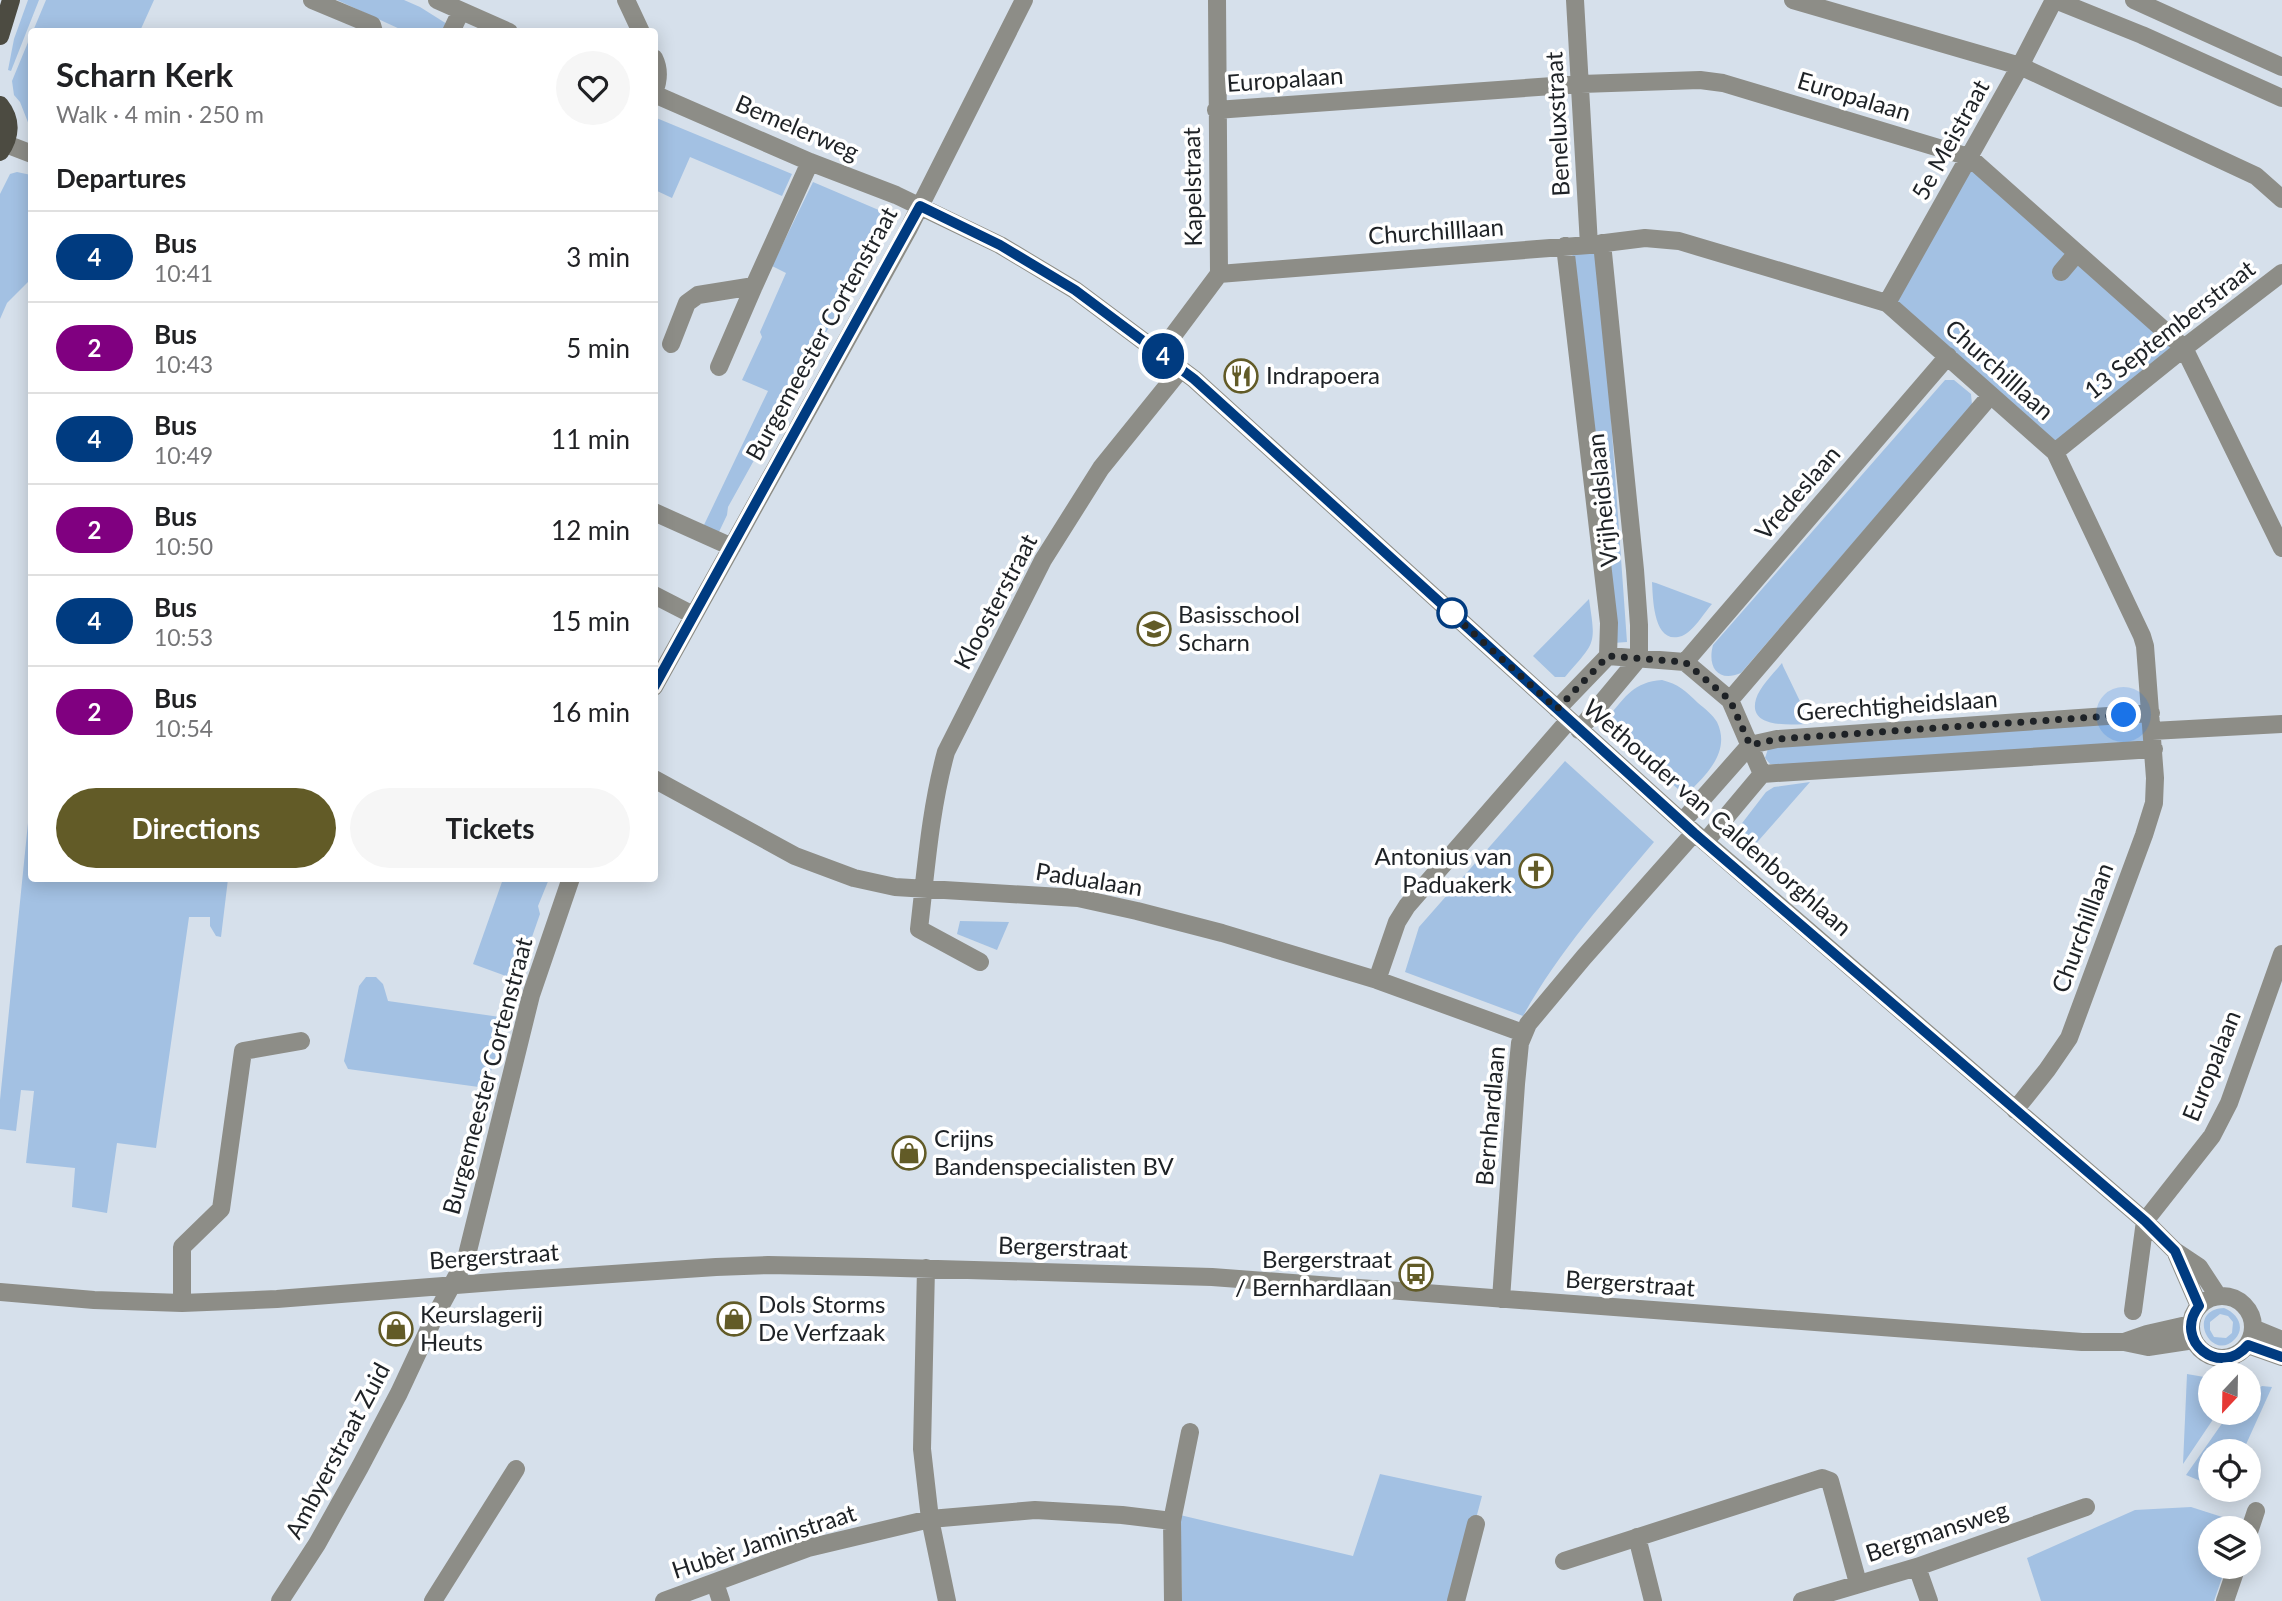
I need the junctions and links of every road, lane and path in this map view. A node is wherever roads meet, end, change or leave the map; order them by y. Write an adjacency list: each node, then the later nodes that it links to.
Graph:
1 (11, 0): 18 (main road)
2 (312, 0): 13 (street)
3 (437, 0): 12 (street)
4 (626, 0): 16 (street)
5 (1024, 0): 35 (street, Burgemeester Cortenstraat)
6 (1216, 0): 27 (street, Kapelstraat)
7 (1575, 0): 23 (street, Beneluxstraat)
8 (1793, 0): 20 (street)
9 (2055, 0): 17 (street); 20 (street, 5e Meistraat)
10 (2134, 0): 11 (street)
11 (2155, 4): 17 (street); 21 (street)
12 (461, 10): 14 (street); 15 (street)
13 (373, 28)
14 (453, 28)
15 (500, 28)
16 (640, 28)
17 (2142, 35): 25 (street)
18 (0, 36)
19 (658, 66): 22 (street)
20 (2020, 66): 30 (street, 5e Meistraat); 32 (street)
21 (2282, 67)
22 (658, 83)
23 (1581, 84): 27 (street, Europalaan); 30 (street, Europalaan); 36 (street, Beneluxstraat)
24 (658, 95): 31 (street, Bemelerweg)
25 (2282, 98)
26 (0, 105): 28 (main road)
27 (1216, 110): 41 (street, Kapelstraat)
28 (3, 148): 29 (street)
29 (28, 153)
30 (1969, 157): 38 (street, Europalaan); 43 (street, 5e Meistraat)
31 (810, 162): 35 (street, Bemelerweg); 42 (street)
32 (2256, 176): 33 (street); 34 (street)
33 (2282, 188)
34 (2282, 199)
35 (920, 206): 46 (street, Wethouder van Caldenborghlaan); 54 (street, Burgemeester Cortenstraat)
36 (1596, 244): 37 (street, Churchilllaan); 43 (street, Churchilllaan); 58 (street, Vrijheidslaan)
37 (1565, 246): 41 (street, Churchilllaan); 57 (street, Vrijheidslaan)
38 (2077, 253): 39 (street); 45 (street, Europalaan)
39 (2061, 272)
40 (2282, 273): 45 (street, 13 Septemberstraat)
41 (1219, 274): 46 (street, Kapelstraat)
42 (754, 286): 44 (street); 48 (street)
43 (1887, 303): 47 (street, Churchilllaan)
44 (671, 344)
45 (2184, 348): 51 (street, 13 Septemberstraat); 53 (street, Europalaan)
46 (1160, 353): 49 (street, Wethouder van Caldenborghlaan)
47 (1948, 356): 50 (street, Churchilllaan); 59 (street, Vredeslaan)
48 (719, 367)
49 (1181, 369): 62 (street, Wethouder van Caldenborghlaan); 70 (street, Kloosterstraat)
50 (1991, 395): 51 (street, Churchilllaan); 61 (street)
51 (2055, 452): 64 (street, Churchilllaan)
52 (658, 514): 54 (street)
53 (2280, 541)
54 (732, 547): 56 (street, Burgemeester Cortenstraat)
55 (658, 598): 56 (street)
56 (694, 615): 60 (street, Burgemeester Cortenstraat)
57 (1608, 656): 58 (street); 62 (street)
58 (1639, 658): 59 (street); 62 (street)
59 (1685, 662): 61 (street)
60 (658, 680)
61 (1730, 700): 65 (street)
62 (1568, 720): 68 (street, Wethouder van Caldenborghlaan); 73 (street)
63 (2282, 724): 64 (street, Gerechtigheidslaan)
64 (2152, 731): 65 (street, Gerechtigheidslaan); 66 (street, Gerechtigheidslaan); 76 (street, Churchilllaan)
65 (1750, 745): 66 (street); 68 (street)
66 (1762, 774): 68 (street)
67 (658, 781): 70 (street, Padualaan)
68 (1694, 833): 74 (street, Bernhardlaan); 76 (street, Wethouder van Caldenborghlaan)
69 (570, 882): 80 (street, Burgemeester Cortenstraat)
70 (924, 888): 72 (street, Kloosterstraat); 73 (street, Padualaan)
71 (2282, 954): 77 (street, Europalaan)
72 (980, 962)
73 (1377, 980): 74 (street, Padualaan)
74 (1523, 1033): 83 (street, Bernhardlaan)
75 (301, 1041): 84 (street)
76 (2015, 1110): 77 (street, Wethouder van Caldenborghlaan)
77 (2145, 1221): 78 (street, Wethouder van Caldenborghlaan); 86 (street)
78 (2175, 1251): 82 (street, Wethouder van Caldenborghlaan); 85 (street, Wethouder van Caldenborghlaan)
79 (926, 1268): 80 (street, Bergerstraat); 83 (street, Bergerstraat); 96 (street)
80 (453, 1285): 84 (street, Bergerstraat); 105 (street, Ambyerstraat Zuid)
81 (0, 1292): 84 (street, Bergerstraat)
82 (2218, 1296): 85 (street); 88 (street)
83 (1501, 1299): 87 (street, Bergerstraat)
84 (182, 1303)
85 (2199, 1306): 87 (street)
86 (2133, 1311)
87 (2192, 1332): 88 (street)
88 (2251, 1336): 89 (street); 90 (street)
89 (2282, 1340)
90 (2282, 1357)
91 (1190, 1432): 97 (street)
92 (516, 1469): 106 (street)
93 (2086, 1507): 101 (street, Bergmansweg)
94 (2256, 1511): 95 (street)
95 (2254, 1516)
96 (930, 1519): 97 (street, Hubèr Jaminstraat); 103 (street, Hubèr Jaminstraat); 109 (street)
97 (1172, 1521): 110 (street)
98 (1476, 1524): 111 (street)
99 (1637, 1537): 100 (street); 104 (street); 112 (street)
100 (1564, 1561)
101 (1917, 1567): 104 (street, Bergmansweg); 114 (street)
102 (2233, 1579): 115 (street)
103 (715, 1583): 107 (street, Hubèr Jaminstraat); 108 (street)
104 (1858, 1583): 113 (street, Bergmansweg)
105 (281, 1601)
106 (433, 1601)
107 (664, 1601)
108 (720, 1601)
109 (947, 1601)
110 (1173, 1601)
111 (1456, 1601)
112 (1653, 1601)
113 (1804, 1601)
114 (1929, 1601)
115 (2225, 1601)

